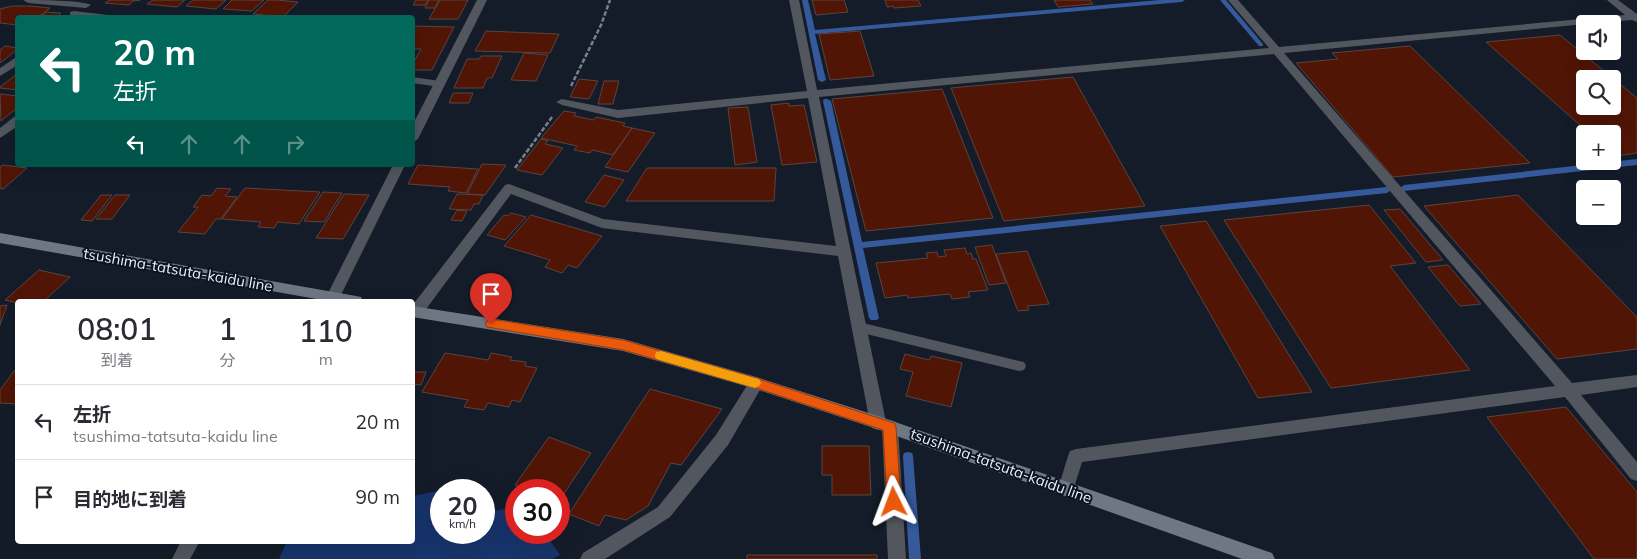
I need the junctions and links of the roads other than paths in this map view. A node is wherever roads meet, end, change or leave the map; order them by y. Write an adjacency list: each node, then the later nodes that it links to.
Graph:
1 (28, 0): 6 (street)
2 (482, 0): 13 (street)
3 (794, 0): 14 (street)
4 (1233, 0): 9 (street)
5 (1612, 0): 8 (street)
6 (89, 3): 7 (street)
7 (73, 15)
8 (1636, 18): 9 (street)
9 (1276, 50): 14 (street); 29 (street)
10 (15, 61): 11 (street)
11 (0, 73)
12 (415, 80): 13 (lane)
13 (440, 84): 17 (street)
14 (812, 94): 15 (street); 21 (street)
15 (562, 102)
16 (15, 122): 18 (street)
17 (415, 133)
18 (0, 134)
19 (398, 167): 22 (street)
20 (0, 238): 22 (main road, tsushima-tatsuta-kaidu line)
21 (844, 252): 23 (street); 25 (street)
22 (332, 299)
23 (415, 311)
24 (415, 312): 28 (main road, tsushima-tatsuta-kaidu line)
25 (859, 327): 26 (lane); 30 (street)
26 (1020, 366)
27 (1637, 381): 29 (street)
28 (756, 383): 30 (main road, tsushima-tatsuta-kaidu line); 35 (street)
29 (1568, 390): 31 (street); 32 (street)
30 (884, 425): 32 (main road, tsushima-tatsuta-kaidu line); 36 (street)
31 (1637, 474)
32 (1066, 490): 37 (main road, tsushima-tatsuta-kaidu line)
33 (189, 544): 34 (street)
34 (181, 559)
35 (589, 559)
36 (897, 559)
37 (1266, 559)

